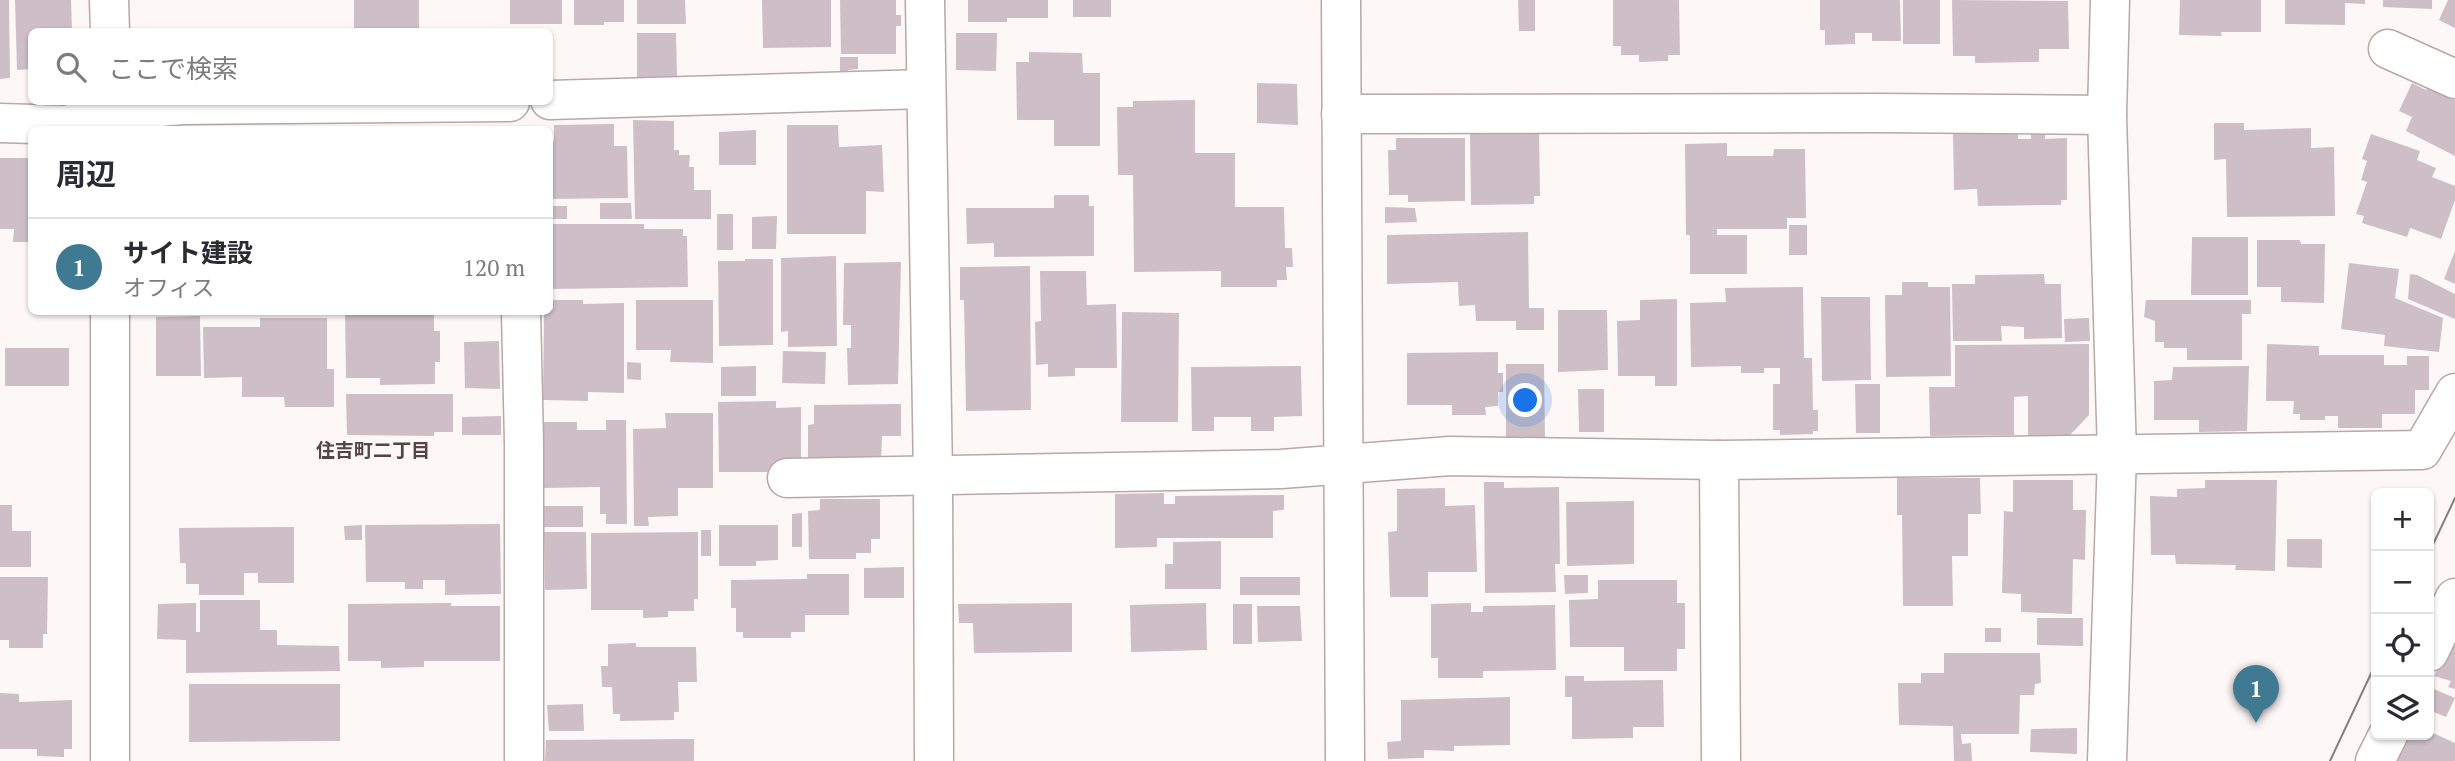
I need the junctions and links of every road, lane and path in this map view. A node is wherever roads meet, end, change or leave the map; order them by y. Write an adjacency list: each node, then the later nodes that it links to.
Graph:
1 (109, 0): 5 (street)
2 (925, 0): 8 (street)
3 (1341, 0): 13 (street)
4 (2110, 0): 14 (street)
5 (110, 28)
6 (2388, 49): 7 (street)
7 (2455, 79)
8 (925, 89): 9 (street); 23 (street)
9 (553, 100)
10 (183, 105): 12 (street)
11 (516, 105): 16 (street)
12 (113, 114): 15 (street)
13 (1341, 114): 14 (street); 22 (street)
14 (2107, 115): 20 (street)
15 (0, 123)
16 (516, 126)
17 (110, 315): 28 (street)
18 (521, 315): 29 (street)
19 (2455, 393): 20 (street)
20 (2117, 454): 21 (street); 33 (street)
21 (1719, 460): 22 (street); 32 (street)
22 (1345, 464): 23 (street); 31 (street)
23 (933, 475): 24 (street); 30 (street)
24 (787, 478)
25 (2455, 598): 26 (street)
26 (2434, 642)
27 (2386, 740): 34 (street)
28 (110, 761)
29 (524, 761)
30 (934, 761)
31 (1345, 761)
32 (1721, 761)
33 (2107, 761)
34 (2375, 761)

